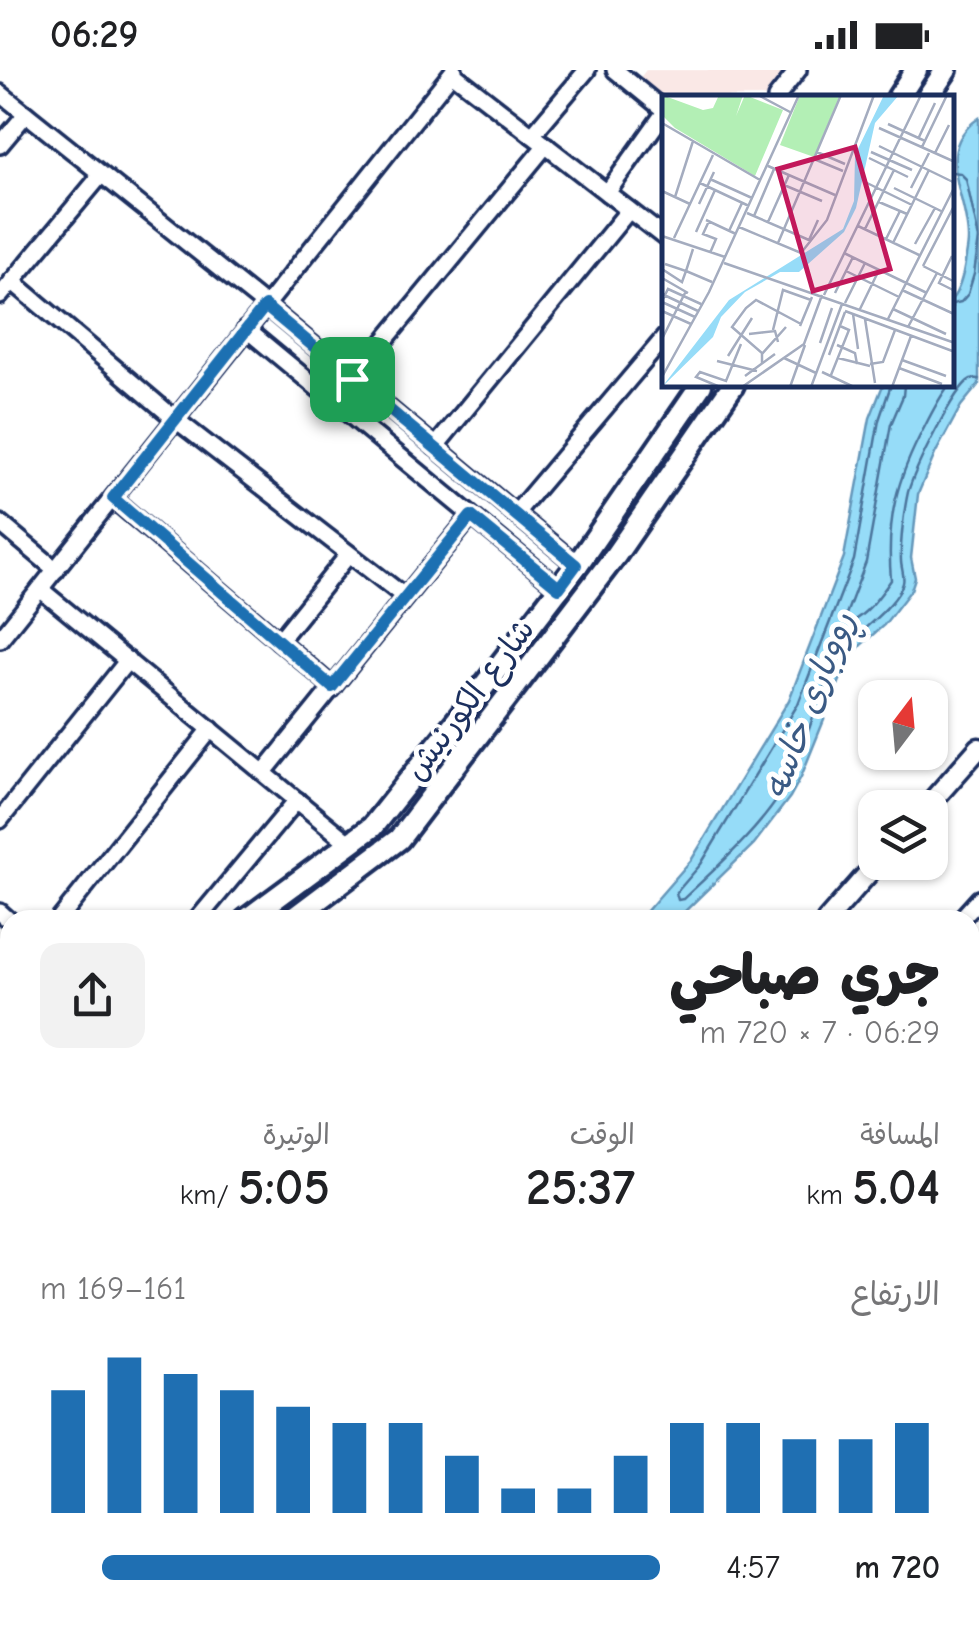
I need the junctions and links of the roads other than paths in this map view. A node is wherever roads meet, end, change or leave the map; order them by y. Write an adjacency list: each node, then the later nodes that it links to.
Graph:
1 (587, 70): 14 (street)
2 (614, 70): 11 (street)
3 (798, 70): 8 (street)
4 (916, 70): 9 (main road)
5 (946, 70): 10 (main road)
6 (453, 72): 14 (street); 23 (street)
7 (0, 94): 12 (street)
8 (778, 95)
9 (900, 95)
10 (929, 95)
11 (662, 110)
12 (26, 114): 15 (street); 17 (street)
13 (662, 115): 18 (street)
14 (532, 134): 16 (street)
15 (0, 146)
16 (546, 146): 18 (street); 26 (street)
17 (101, 174): 21 (street); 23 (street)
18 (607, 194): 19 (street)
19 (629, 210): 20 (street); 32 (street)
20 (662, 235)
21 (12, 281): 22 (street); 30 (street)
22 (0, 296)
23 (265, 306): 24 (street); 26 (street)
24 (246, 329): 30 (street); 35 (street)
25 (662, 340): 34 (street)
26 (352, 379): 32 (street)
27 (698, 388): 29 (main road, شارع الكورنيش)
28 (731, 388): 31 (main road, شارع الكورنيش)
29 (681, 414): 31 (main road); 38 (main road, شارع الكورنيش)
30 (175, 419): 33 (street); 37 (street)
31 (703, 428): 51 (main road, شارع الكورنيش)
32 (435, 447): 34 (street)
33 (113, 498): 39 (street); 44 (street)
34 (515, 514): 38 (street)
35 (471, 516): 40 (street); 42 (street)
36 (0, 523): 39 (street)
37 (349, 554): 42 (street); 44 (street)
38 (576, 565): 40 (main road, شارع الكورنيش)
39 (56, 570): 41 (street)
40 (559, 588): 49 (main road, شارع الكورنيش)
41 (40, 589): 43 (street); 45 (street)
42 (405, 597): 46 (street)
43 (0, 639)
44 (279, 641): 46 (street)
45 (128, 660): 47 (street); 54 (street)
46 (332, 687): 50 (street)
47 (211, 730): 50 (street); 57 (street)
48 (979, 748): 52 (street)
49 (427, 758): 51 (main road); 55 (main road, شارع الكورنيش)
50 (264, 772): 53 (street)
51 (449, 774): 60 (main road, شارع الكورنيش)
52 (942, 790)
53 (297, 800): 55 (street); 58 (street)
54 (0, 820)
55 (350, 844): 59 (main road, شارع الكورنيش)
56 (862, 880): 61 (street)
57 (68, 910)
58 (205, 910)
59 (260, 910)
60 (304, 910)
61 (836, 910)

